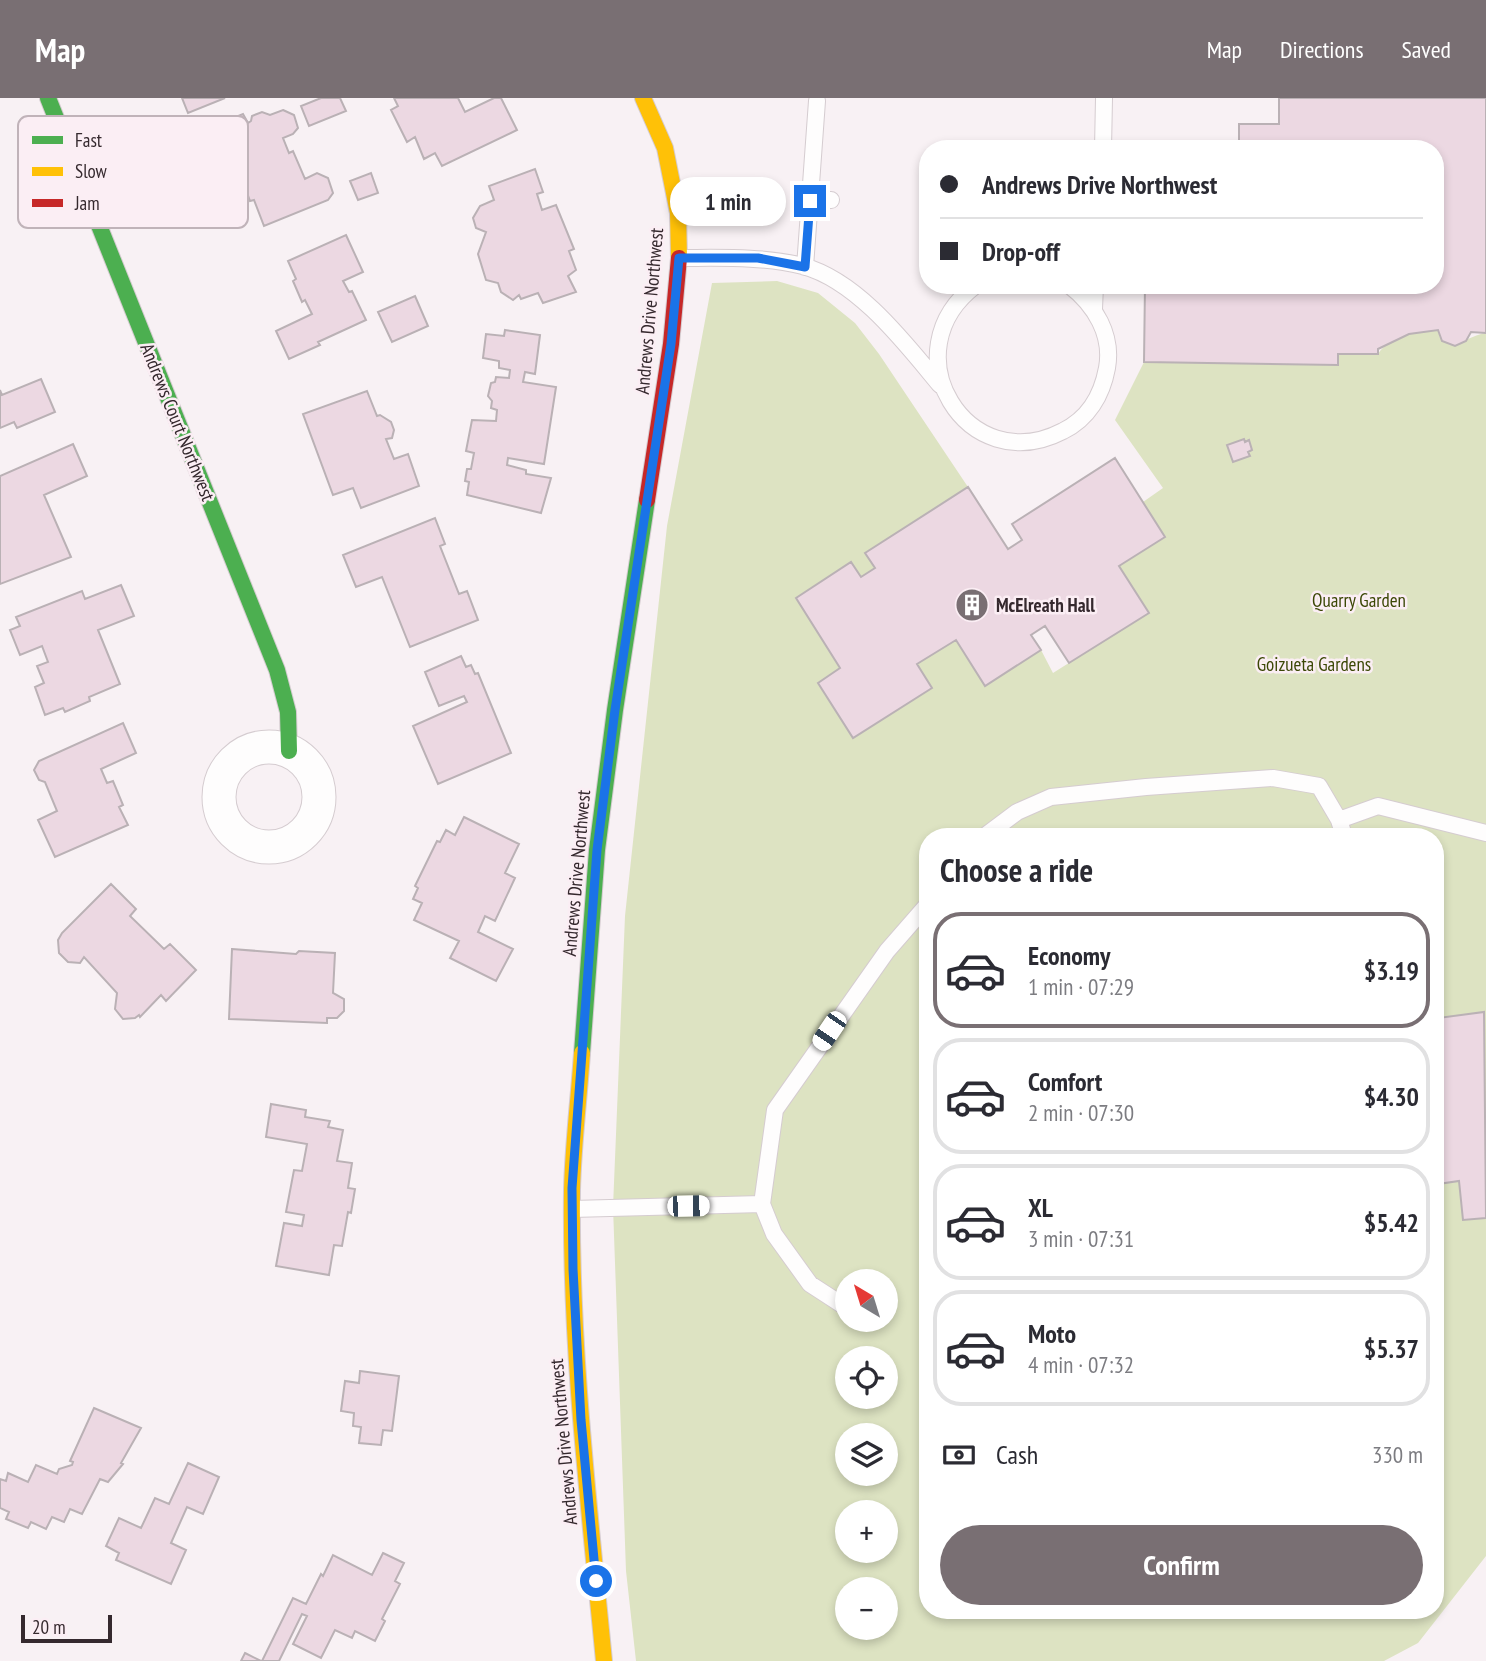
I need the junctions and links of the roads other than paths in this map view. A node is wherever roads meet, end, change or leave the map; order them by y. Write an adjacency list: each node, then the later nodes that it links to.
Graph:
1 (48, 98): 5 (street, Andrews Court Northwest)
2 (643, 98): 10 (street, Andrews Drive Northwest)
3 (1104, 98): 6 (lane)
4 (817, 101): 8 (lane)
5 (55, 116)
6 (1103, 140)
7 (831, 200): 8 (lane)
8 (810, 201): 11 (lane)
9 (100, 228): 17 (street, Andrews Court Northwest)
10 (679, 258): 11 (lane); 24 (street, Andrews Drive Northwest)
11 (805, 267): 16 (lane)
12 (965, 294): 16 (lane)
13 (1081, 294): 15 (lane)
14 (1095, 294): 15 (lane)
15 (1094, 309): 16 (lane)
16 (943, 388)
17 (289, 751)
18 (1339, 820): 19 (lane); 20 (lane); 21 (lane)
19 (996, 828)
20 (1342, 828)
21 (1486, 834)
22 (919, 914): 23 (lane)
23 (762, 1204): 24 (lane); 25 (lane)
24 (572, 1209): 26 (street, Andrews Drive Northwest)
25 (835, 1300)
26 (604, 1661)

